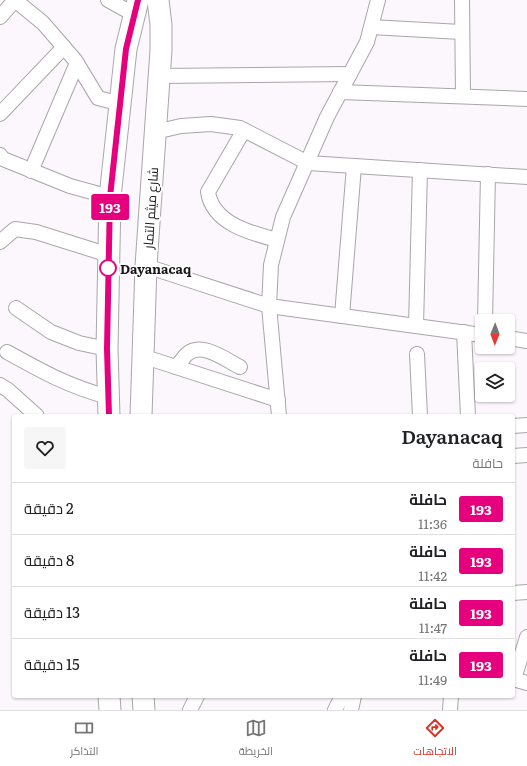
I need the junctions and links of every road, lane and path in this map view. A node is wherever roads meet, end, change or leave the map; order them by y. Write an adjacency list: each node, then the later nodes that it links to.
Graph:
1 (15, 0): 8 (street); 11 (street)
2 (108, 0): 7 (street)
3 (158, 0): 12 (highway, شارع ميثم التمار)
4 (173, 0): 12 (highway)
5 (378, 0): 9 (street)
6 (462, 0): 10 (street)
7 (130, 3): 19 (highway)
8 (0, 17)
9 (371, 28): 10 (street); 14 (street)
10 (461, 32): 17 (street)
11 (64, 47): 13 (street); 20 (street)
12 (161, 50): 15 (highway, شارع ميثم التمار)
13 (77, 63): 19 (street); 27 (street)
14 (350, 74): 15 (street); 16 (street)
15 (159, 76): 22 (highway, شارع ميثم التمار)
16 (340, 92): 17 (street); 24 (street)
17 (463, 96): 18 (street)
18 (527, 99)
19 (121, 104): 30 (highway)
20 (0, 114)
21 (244, 130): 22 (street); 24 (street); 31 (street)
22 (155, 132): 34 (highway, شارع ميثم التمار)
23 (0, 155): 27 (street)
24 (308, 163): 25 (street); 31 (street)
25 (354, 166): 26 (street); 38 (street)
26 (420, 170): 28 (street); 39 (street)
27 (31, 171): 30 (street)
28 (488, 174): 29 (street); 37 (street)
29 (527, 177)
30 (110, 197): 33 (highway)
31 (278, 240): 35 (street)
32 (0, 242): 33 (street)
33 (109, 255): 46 (highway)
34 (146, 266): 35 (street); 47 (highway, شارع ميثم التمار)
35 (269, 306): 38 (street); 51 (street)
36 (16, 308): 46 (street)
37 (485, 314)
38 (342, 316): 39 (street)
39 (416, 326): 40 (street)
40 (464, 332): 41 (street); 58 (street)
41 (475, 334)
42 (515, 339): 43 (street)
43 (527, 341)
44 (7, 352): 52 (street)
45 (417, 354): 57 (street)
46 (107, 359): 47 (highway); 52 (highway)
47 (141, 362): 48 (street); 55 (highway, شارع ميثم التمار)
48 (176, 367): 49 (street); 51 (street)
49 (240, 367)
50 (0, 385): 53 (street)
51 (278, 400): 56 (street)
52 (109, 408): 54 (highway)
53 (35, 414)
54 (139, 414)
55 (140, 414)
56 (279, 414)
57 (420, 414)
58 (468, 414)
59 (527, 425): 60 (street)
60 (515, 426)
61 (527, 455): 62 (street)
62 (515, 456)
63 (527, 592): 64 (street)
64 (515, 593)
65 (527, 637): 66 (street)
66 (518, 680)
67 (109, 698): 73 (highway)
68 (144, 698): 74 (highway)
69 (196, 698): 75 (street)
70 (341, 698): 76 (street)
71 (354, 698): 77 (street)
72 (451, 698): 78 (street)
73 (110, 710)
74 (144, 710)
75 (190, 710)
76 (335, 710)
77 (351, 710)
78 (450, 710)

